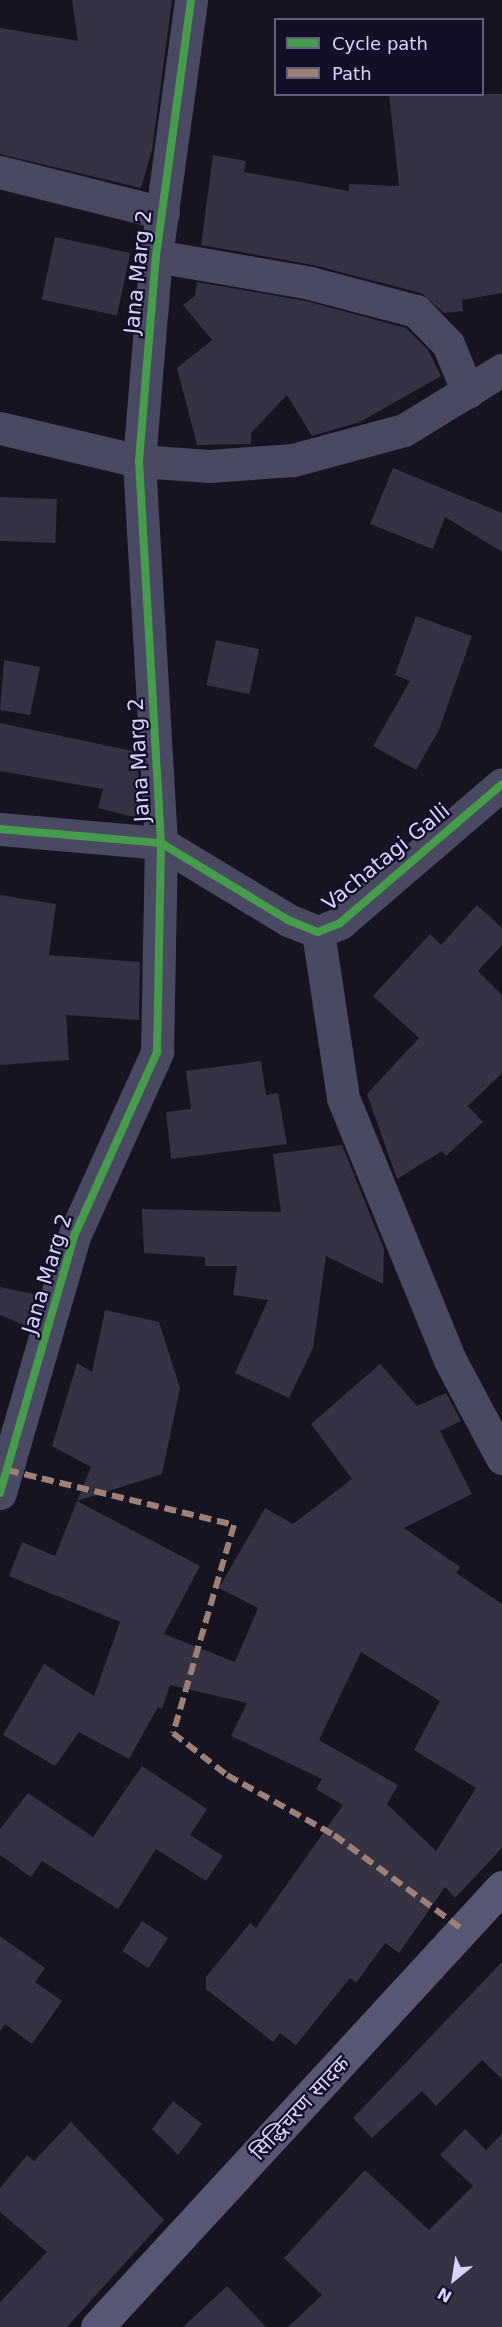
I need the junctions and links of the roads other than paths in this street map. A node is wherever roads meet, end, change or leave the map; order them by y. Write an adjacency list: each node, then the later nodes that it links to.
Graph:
1 (191, 0): 3 (street, Jana Marg 2)
2 (0, 172): 3 (street)
3 (163, 213): 4 (street, Jana Marg 2)
4 (156, 256): 6 (street); 8 (street, Jana Marg 2)
5 (502, 370): 6 (street)
6 (468, 392): 8 (street)
7 (0, 428): 8 (street)
8 (139, 461): 11 (street, Jana Marg 2)
9 (502, 784): 12 (street, Vachatagi Galli)
10 (0, 829): 11 (street)
11 (161, 843): 12 (street, Vachatagi Galli); 14 (street, Jana Marg 2)
12 (318, 932): 13 (street, Vachatagi Galli)
13 (502, 1458)
14 (2, 1476)
15 (502, 1887): 16 (main road, सिद्धिचरण सादक)
16 (97, 2327)

